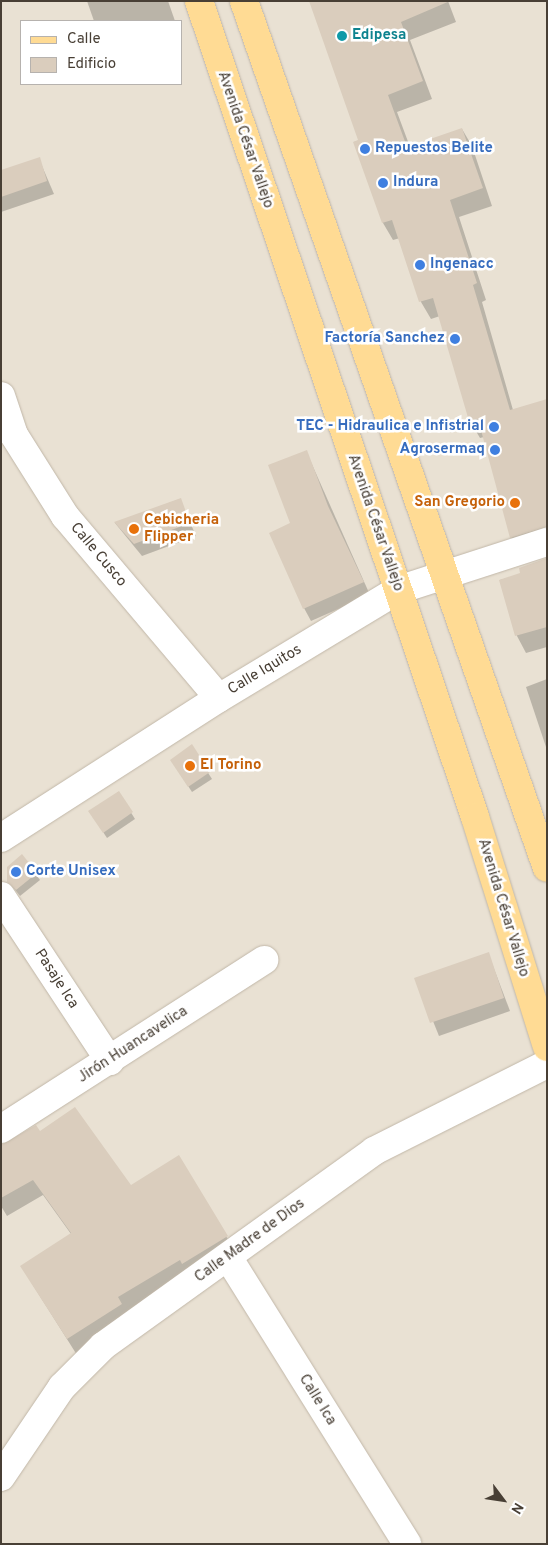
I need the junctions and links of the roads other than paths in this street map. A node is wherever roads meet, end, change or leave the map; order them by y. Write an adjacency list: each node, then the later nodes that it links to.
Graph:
1 (244, 1): 5 (main road)
2 (205, 3): 6 (main road, Avenida César Vallejo)
3 (1, 396): 7 (street, Calle Cusco)
4 (547, 542): 5 (street, Calle Iquitos)
5 (442, 574): 6 (street, Calle Iquitos); 9 (main road)
6 (398, 590): 7 (street, Calle Iquitos); 12 (main road, Avenida César Vallejo)
7 (219, 698): 8 (street, Calle Iquitos)
8 (1, 838)
9 (547, 868)
10 (1, 896): 13 (street, Pasaje Ica)
11 (264, 960): 13 (street, Jirón Huancavelica)
12 (547, 1047)
13 (110, 1061): 15 (street, Jirón Huancavelica)
14 (547, 1064): 16 (street, Calle Madre de Dios)
15 (1, 1129)
16 (228, 1257): 17 (street, Calle Madre de Dios); 18 (street, Calle Ica)
17 (1, 1477)
18 (402, 1542)

